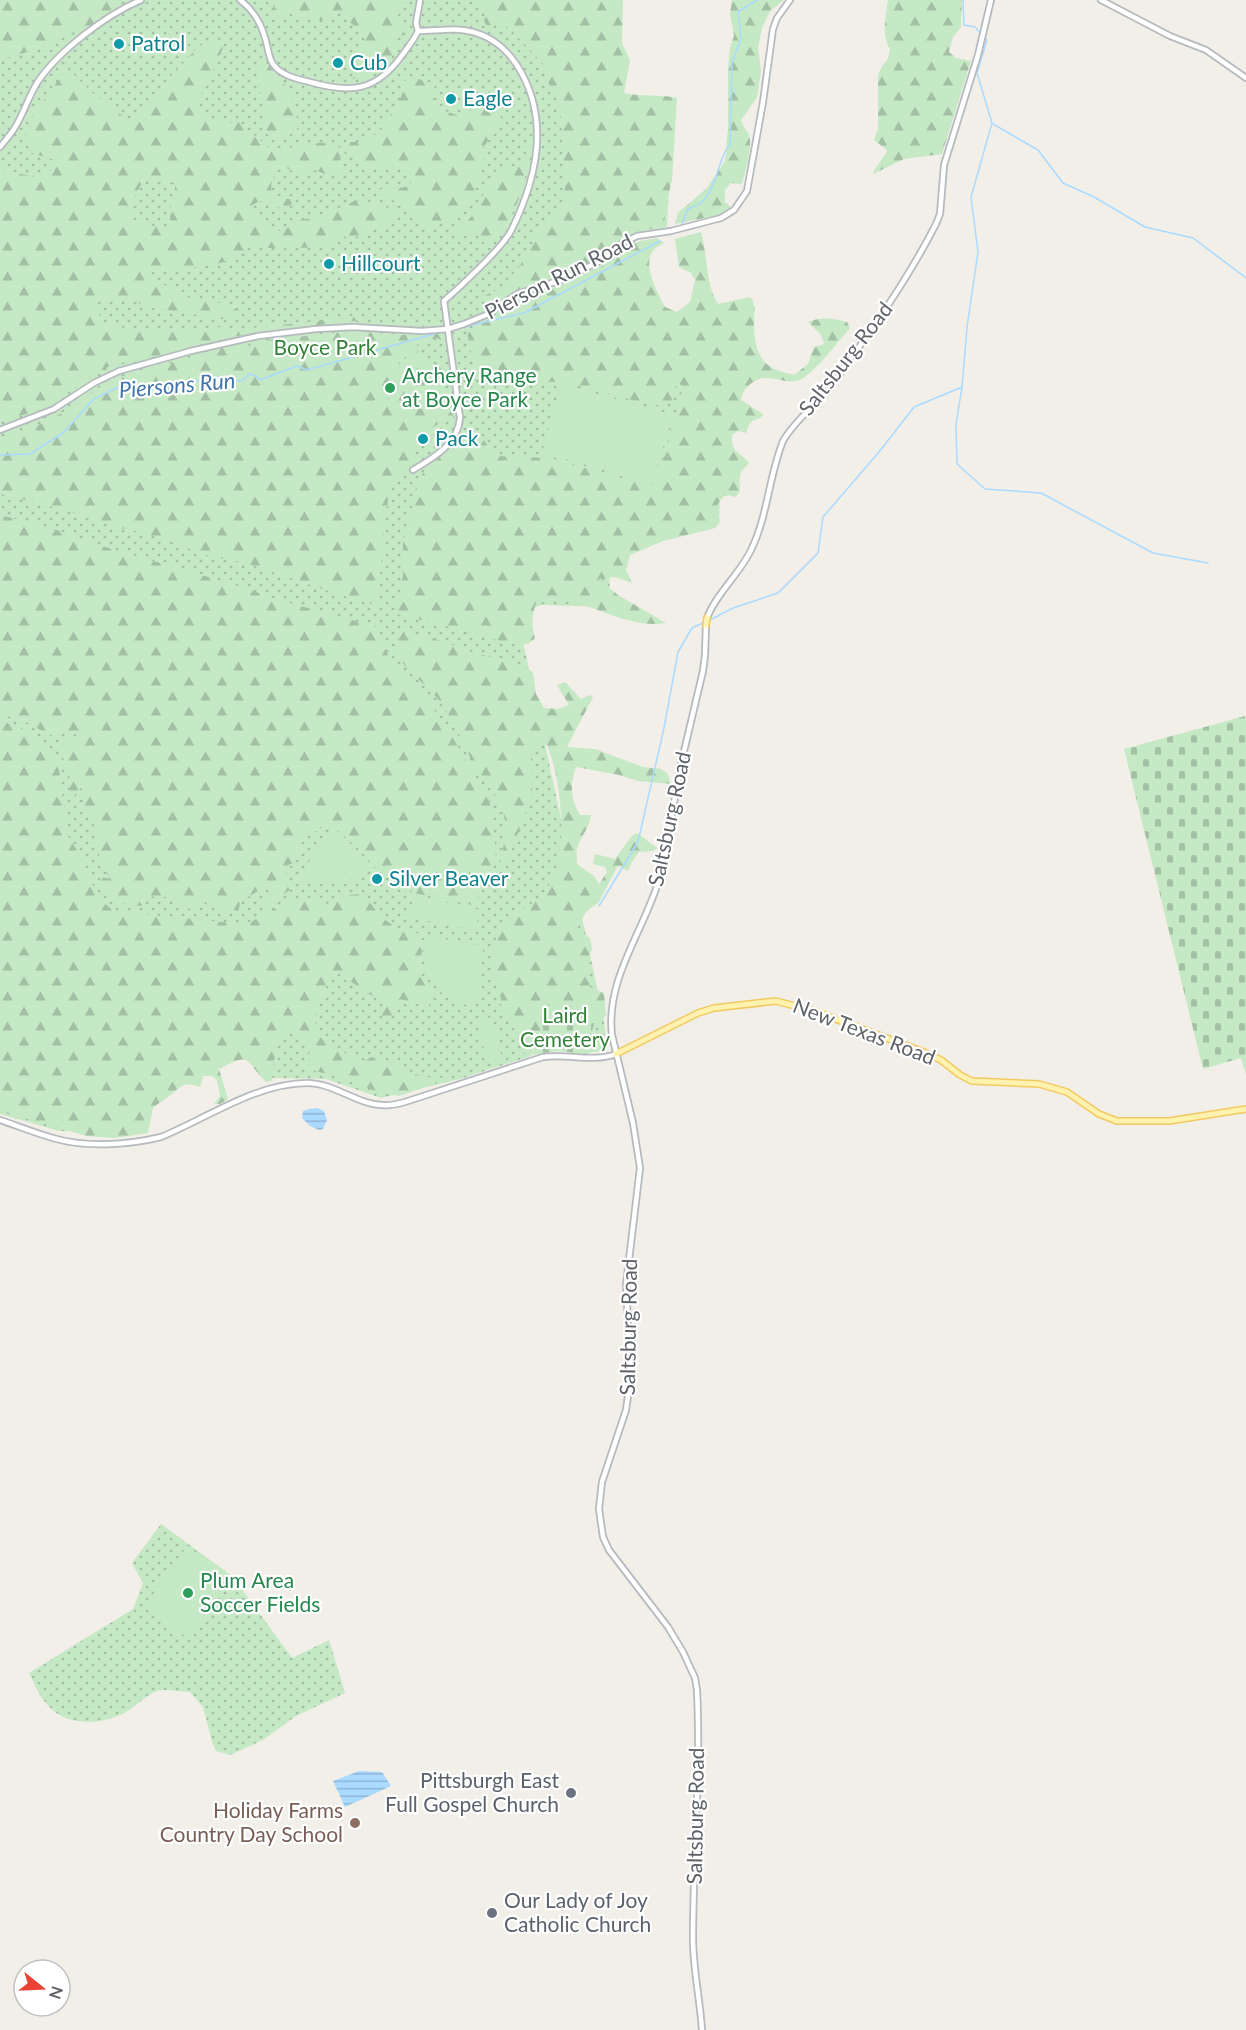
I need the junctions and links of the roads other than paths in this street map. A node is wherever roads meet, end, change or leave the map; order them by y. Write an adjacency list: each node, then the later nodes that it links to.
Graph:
1 (141, 0): 9 (main road)
2 (240, 0): 7 (main road)
3 (420, 0): 7 (main road)
4 (790, 0): 10 (main road, Pierson Run Road)
5 (991, 0): 13 (main road, Saltsburg Road)
6 (1101, 0): 8 (main road)
7 (418, 31): 10 (main road)
8 (1246, 78)
9 (0, 147)
10 (448, 329): 11 (main road, Pierson Run Road); 12 (main road)
11 (0, 430)
12 (413, 470)
13 (707, 618): 14 (main road, Saltsburg Road)
14 (705, 625): 15 (main road, Saltsburg Road)
15 (616, 1054): 16 (main road, New Texas Road); 17 (main road, New Texas Road); 18 (main road, Saltsburg Road)
16 (1246, 1109)
17 (0, 1120)
18 (702, 2030)

